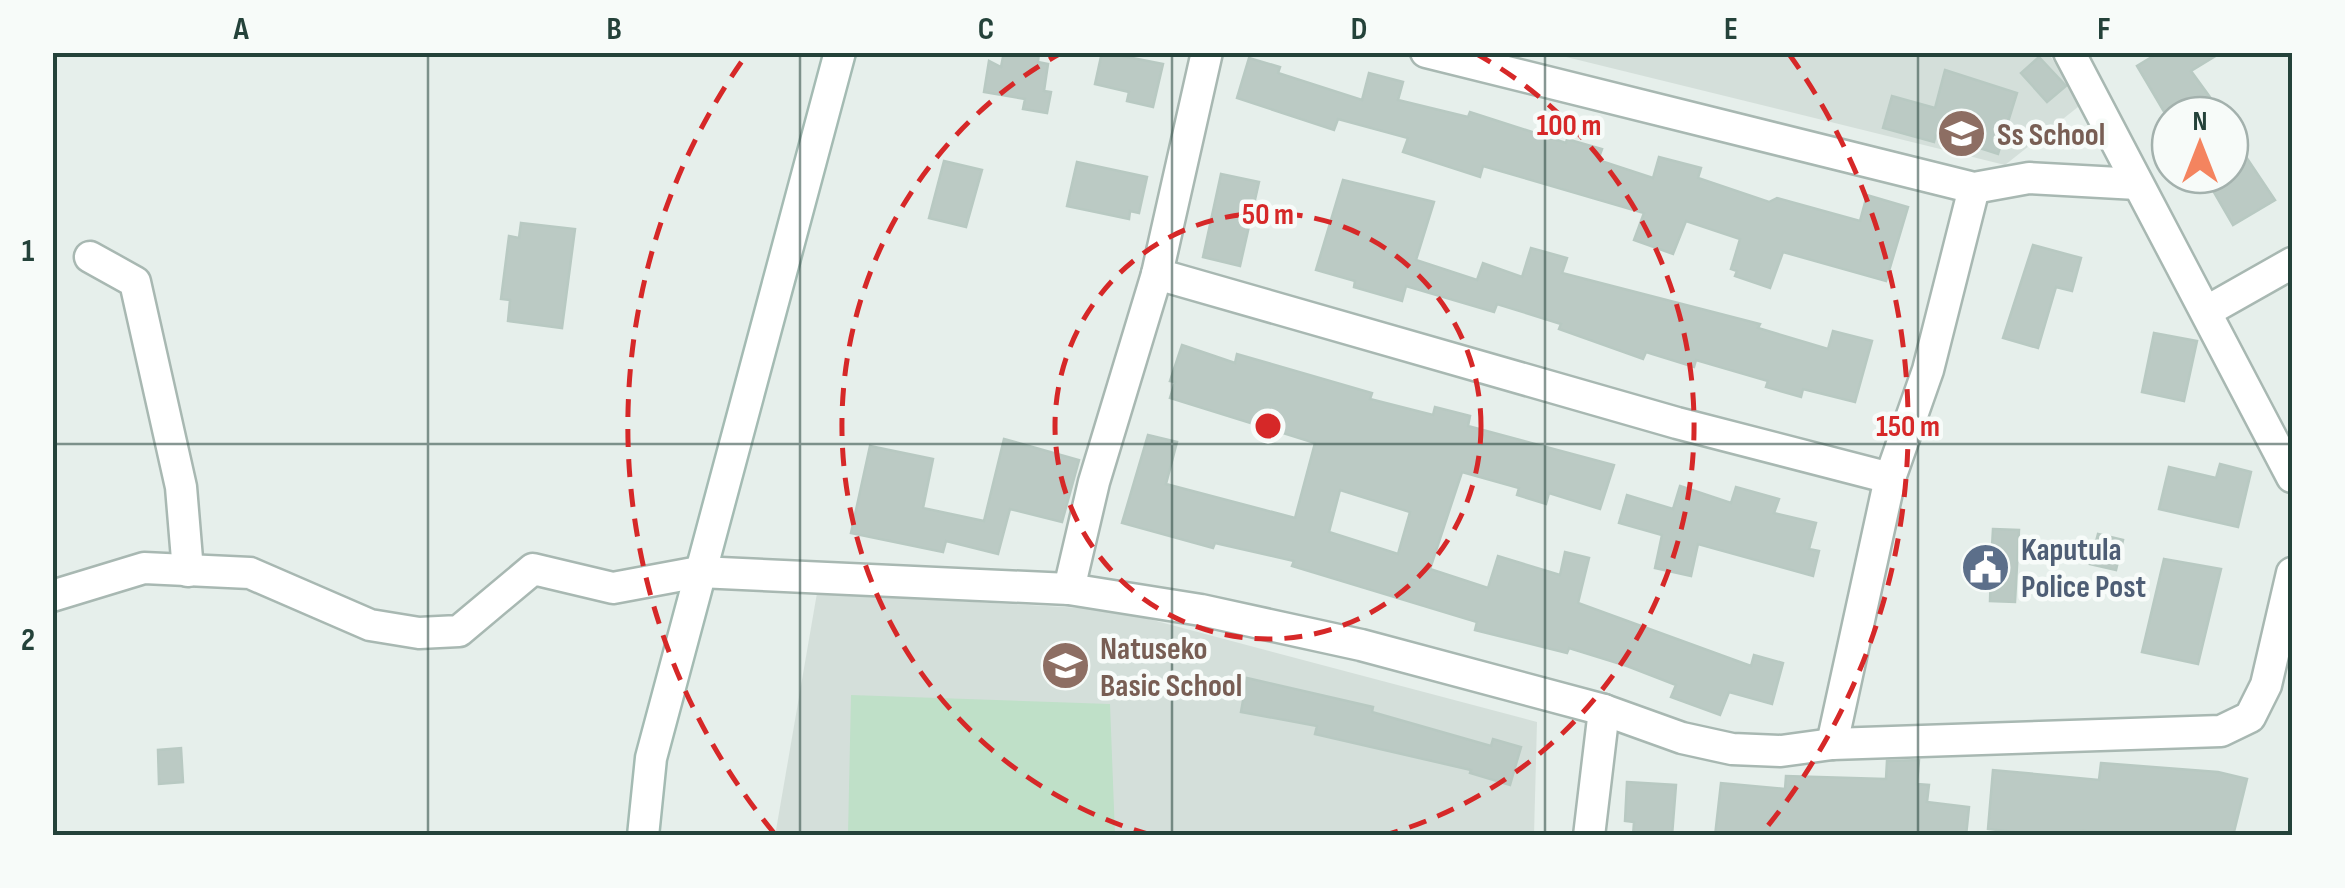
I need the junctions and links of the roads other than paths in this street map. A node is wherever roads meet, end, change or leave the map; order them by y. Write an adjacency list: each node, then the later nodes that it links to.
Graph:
1 (840, 52): 14 (street)
2 (1207, 52): 9 (street)
3 (1426, 52): 6 (street)
4 (2069, 52): 5 (street)
5 (2137, 184): 6 (street); 10 (street)
6 (1974, 188): 12 (street)
7 (90, 257): 13 (street)
8 (2292, 263): 10 (street)
9 (1157, 274): 12 (street); 16 (street)
10 (2208, 310): 11 (street)
11 (2292, 477)
12 (1890, 478): 19 (street)
13 (188, 571): 14 (street); 17 (street)
14 (699, 572): 16 (street); 20 (street)
15 (2292, 573): 19 (street)
16 (1070, 589): 18 (street)
17 (52, 596)
18 (1604, 710): 19 (street); 21 (street)
19 (1832, 744)
20 (643, 836)
21 (1589, 836)

